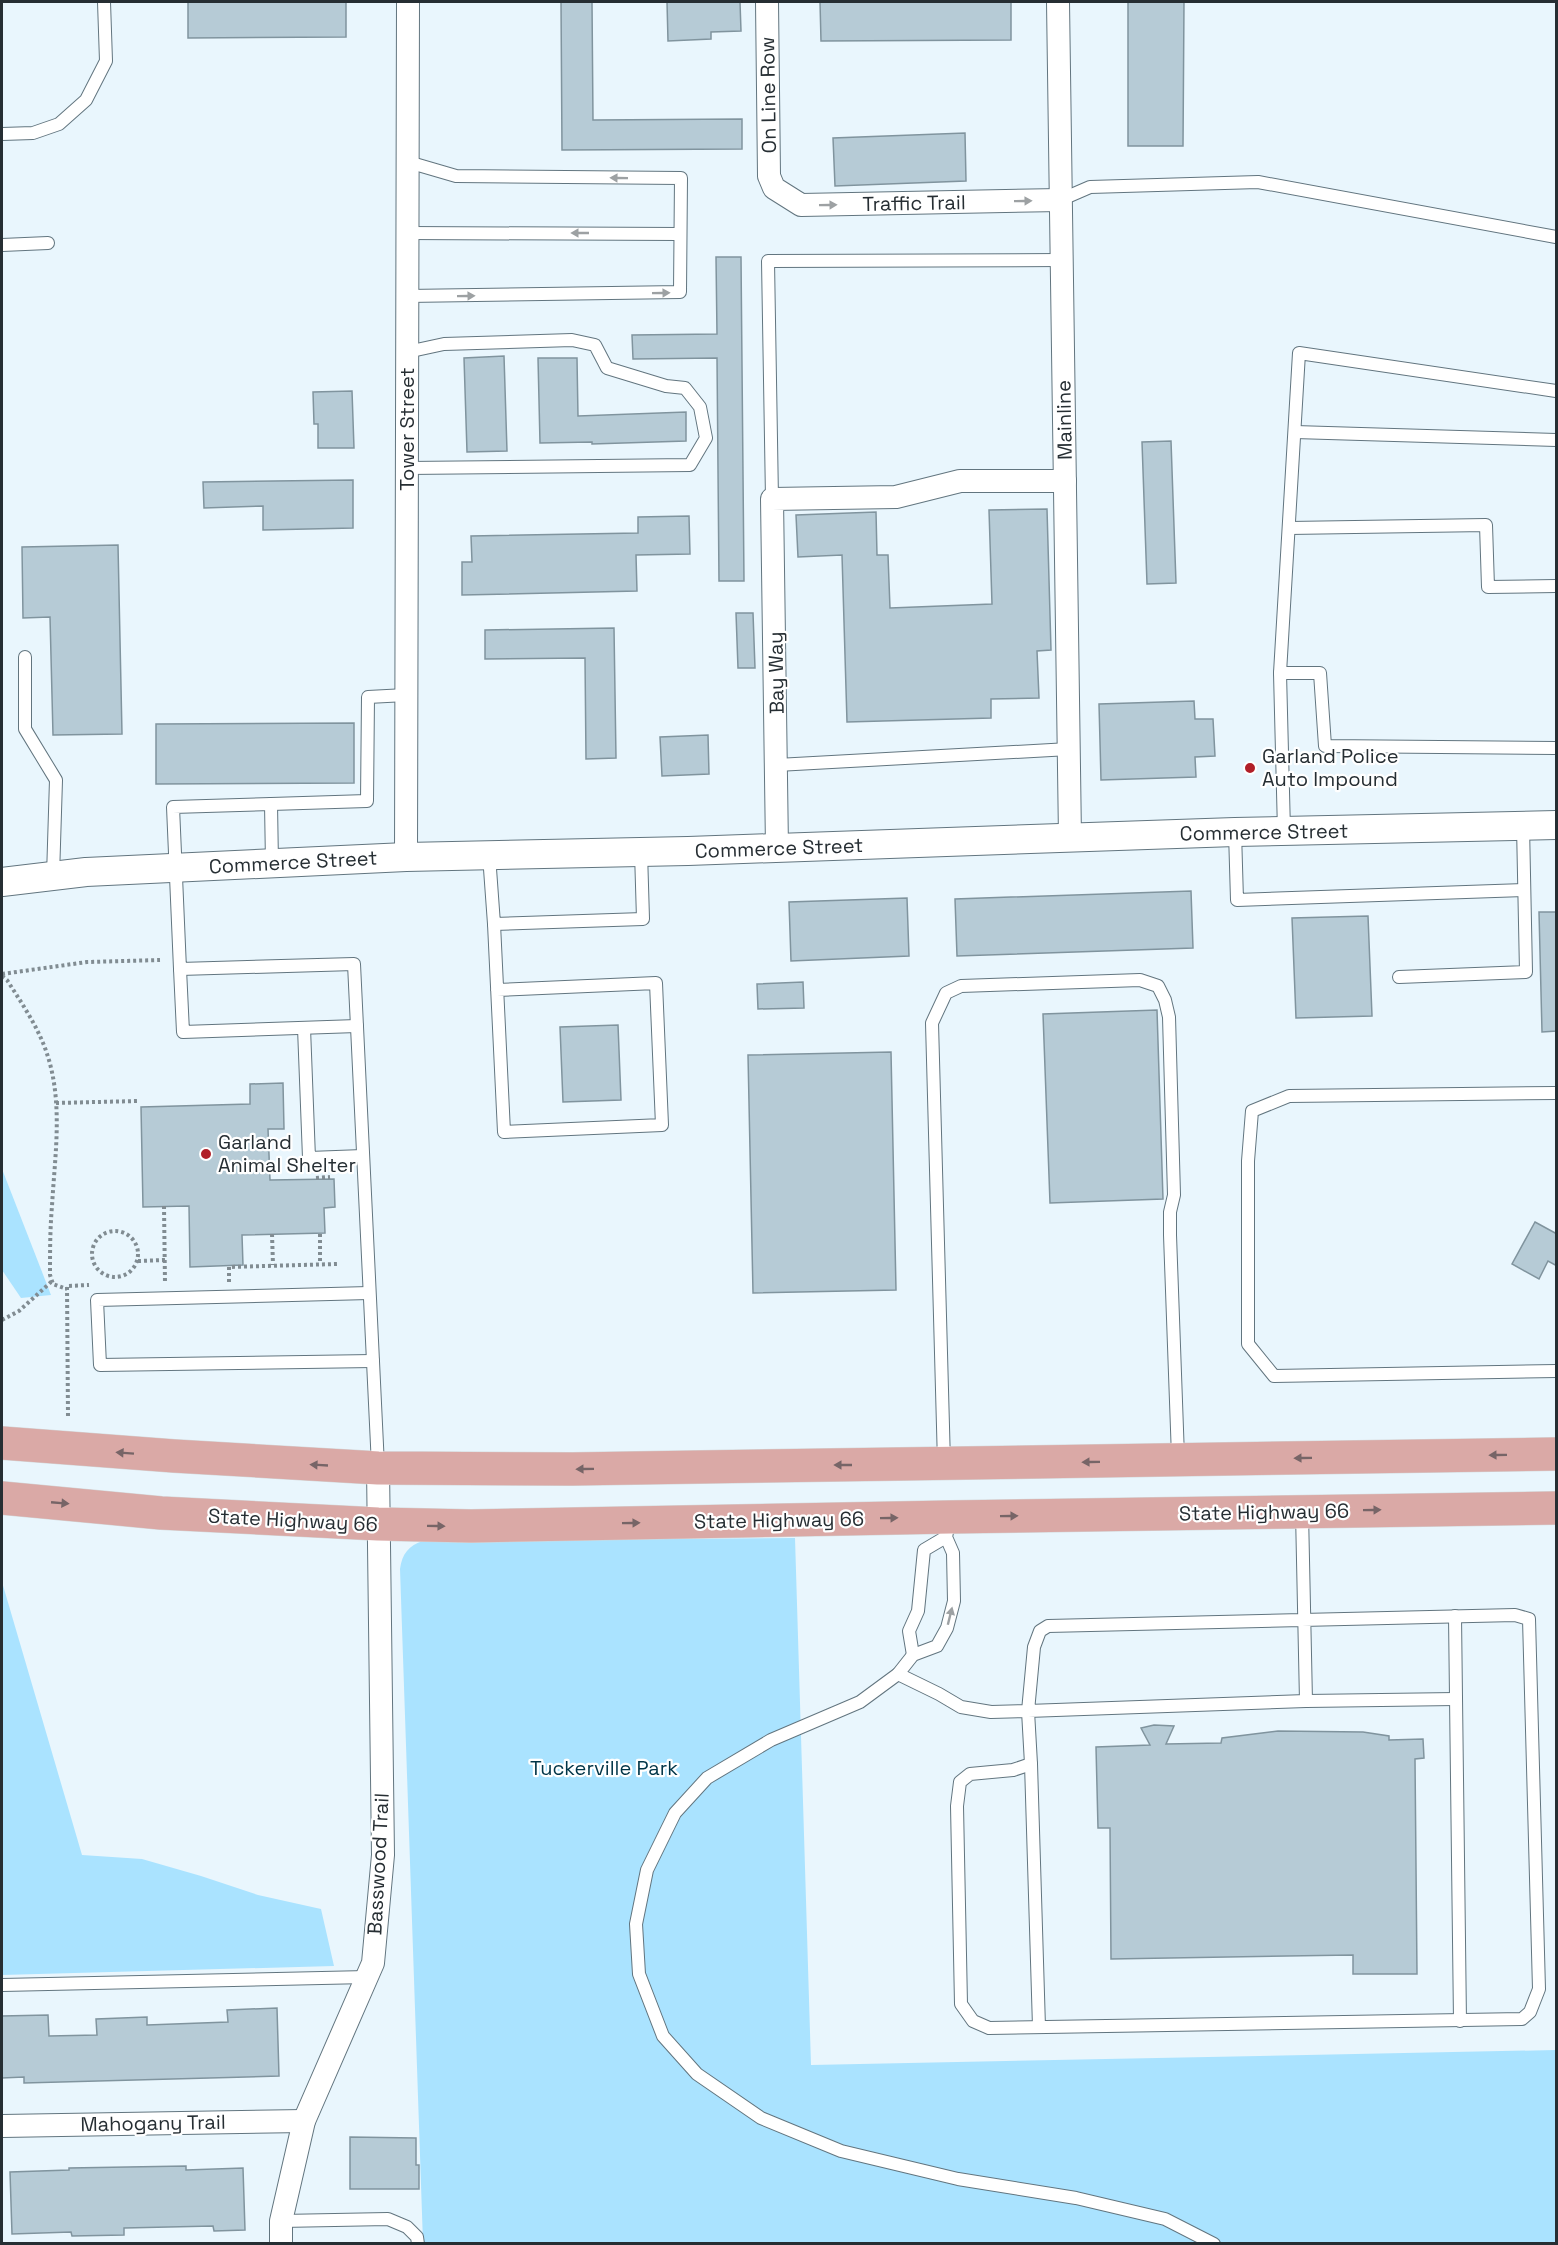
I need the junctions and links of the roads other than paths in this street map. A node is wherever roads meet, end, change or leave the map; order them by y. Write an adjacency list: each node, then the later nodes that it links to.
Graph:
1 (104, 2): 5 (lane)
2 (408, 2): 6 (street, Tower Street)
3 (767, 2): 7 (street, On Line Row)
4 (1058, 2): 8 (street, Mainline)
5 (2, 134)
6 (408, 162): 9 (street, Tower Street); 10 (lane, one-way to 6)
7 (774, 188): 8 (street, Traffic Trail, one-way to 8)
8 (1060, 200): 11 (lane); 14 (street, Mainline)
9 (407, 233): 10 (lane, one-way to 9); 15 (street, Tower Street)
10 (680, 234): 15 (lane, one-way to 10)
11 (1557, 237)
12 (48, 243): 13 (lane)
13 (2, 244)
14 (1062, 260): 21 (street, Mainline); 22 (lane)
15 (407, 296): 16 (street, Tower Street)
16 (407, 352): 20 (street, Tower Street); 20 (lane)
17 (1557, 390): 18 (lane)
18 (1295, 432): 19 (lane); 23 (lane)
19 (1557, 440)
20 (407, 468): 27 (street, Tower Street)
21 (1065, 481): 22 (street); 29 (street, Mainline)
22 (772, 499): 30 (street, Bay Way)
23 (1289, 528): 24 (lane); 26 (lane)
24 (1557, 586)
25 (25, 657): 43 (lane)
26 (1280, 673): 28 (lane); 34 (lane)
27 (406, 695): 31 (lane); 40 (street, Tower Street)
28 (1557, 748)
29 (1069, 749): 30 (lane); 36 (street, Mainline)
30 (777, 765): 37 (street, Bay Way)
31 (271, 804): 41 (lane); 42 (lane)
32 (1557, 825): 33 (street, Commerce Street)
33 (1523, 826): 34 (street, Commerce Street); 45 (lane)
34 (1284, 831): 35 (street, Commerce Street)
35 (1235, 832): 36 (street, Commerce Street); 45 (lane)
36 (1070, 838): 37 (street, Commerce Street)
37 (777, 848): 38 (street, Commerce Street)
38 (641, 852): 39 (street, Commerce Street); 46 (lane)
39 (489, 855): 40 (street, Commerce Street); 46 (lane)
40 (406, 857): 41 (street, Commerce Street)
41 (272, 863): 42 (street, Commerce Street)
42 (175, 868): 43 (street, Commerce Street); 47 (lane)
43 (52, 876): 44 (street, Commerce Street)
44 (2, 882)
45 (1524, 890): 48 (lane)
46 (494, 924): 49 (lane)
47 (180, 969): 50 (lane); 51 (lane)
48 (1399, 977)
49 (497, 990): 49 (lane)
50 (357, 1026): 51 (lane); 53 (lane)
51 (304, 1028): 53 (lane)
52 (1557, 1092): 56 (lane)
53 (363, 1156): 54 (lane)
54 (369, 1293): 55 (lane); 55 (lane)
55 (373, 1361): 61 (lane)
56 (1557, 1371)
57 (2, 1443): 61 (main road, one-way to 57)
58 (1557, 1454): 59 (main road, one-way to 59)
59 (1178, 1460): 60 (main road, one-way to 60); 60 (lane)
60 (944, 1464): 61 (main road, one-way to 61); 66 (main road)
61 (378, 1468): 65 (street, Basswood Trail)
62 (2, 1498): 65 (main road, State Highway 66, one-way to 65)
63 (1557, 1508): 64 (main road, State Highway 66, one-way to 63)
64 (1302, 1511): 66 (main road, State Highway 66, one-way to 64); 68 (lane)
65 (378, 1524): 66 (main road, State Highway 66, one-way to 66); 75 (street, Basswood Trail)
66 (948, 1527): 69 (lane); 69 (lane, one-way to 66)
67 (1455, 1616): 68 (lane); 71 (lane); 77 (lane)
68 (1304, 1620): 72 (lane); 73 (lane)
69 (912, 1655): 70 (lane)
70 (898, 1674): 73 (lane); 83 (lane)
71 (1456, 1699): 72 (lane); 77 (lane)
72 (1306, 1701): 73 (lane)
73 (1028, 1711): 74 (lane)
74 (1031, 1764): 78 (lane); 78 (lane)
75 (367, 1977): 76 (lane); 79 (street, Basswood Trail)
76 (2, 1985)
77 (1460, 2021): 78 (lane)
78 (1039, 2026)
79 (304, 2121): 80 (street, Mahogany Trail); 81 (street, Basswood Trail)
80 (2, 2126)
81 (281, 2232): 82 (lane)
82 (418, 2244)
83 (1214, 2244)

